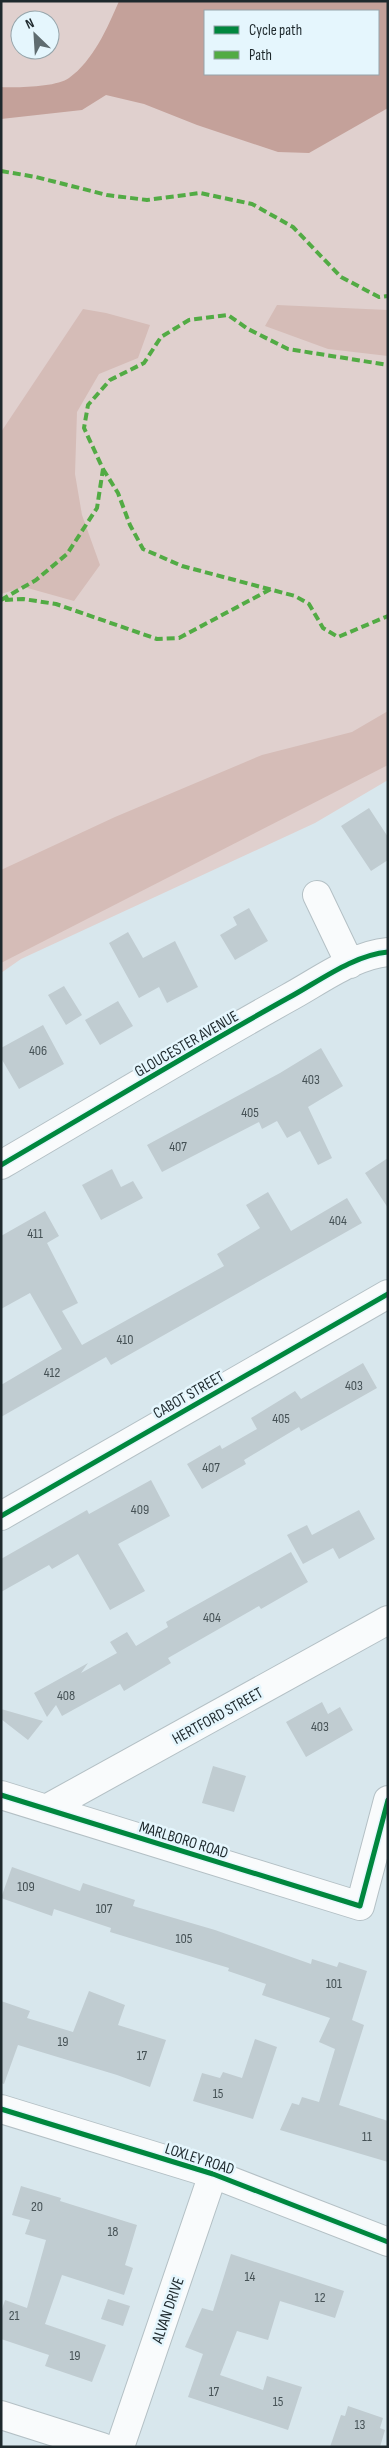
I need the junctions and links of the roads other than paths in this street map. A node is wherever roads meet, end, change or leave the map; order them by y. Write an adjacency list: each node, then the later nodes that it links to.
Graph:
1 (317, 895): 3 (street)
2 (388, 952): 3 (street, GLOUCESTER AVENUE)
3 (350, 964): 4 (street, GLOUCESTER AVENUE)
4 (1, 1165)
5 (388, 1294): 6 (street, CABOT STREET)
6 (1, 1516)
7 (388, 1620): 10 (street, HERTFORD STREET)
8 (1, 1795): 10 (street, MARLBORO ROAD)
9 (388, 1800): 10 (street, MARLBORO ROAD)
10 (46, 1809)
11 (1, 2109): 12 (street, LOXLEY ROAD)
12 (213, 2174): 13 (street, LOXLEY ROAD); 16 (street, ALVAN DRIVE)
13 (388, 2242)
14 (1, 2415): 15 (street)
15 (102, 2447)
16 (120, 2447)

